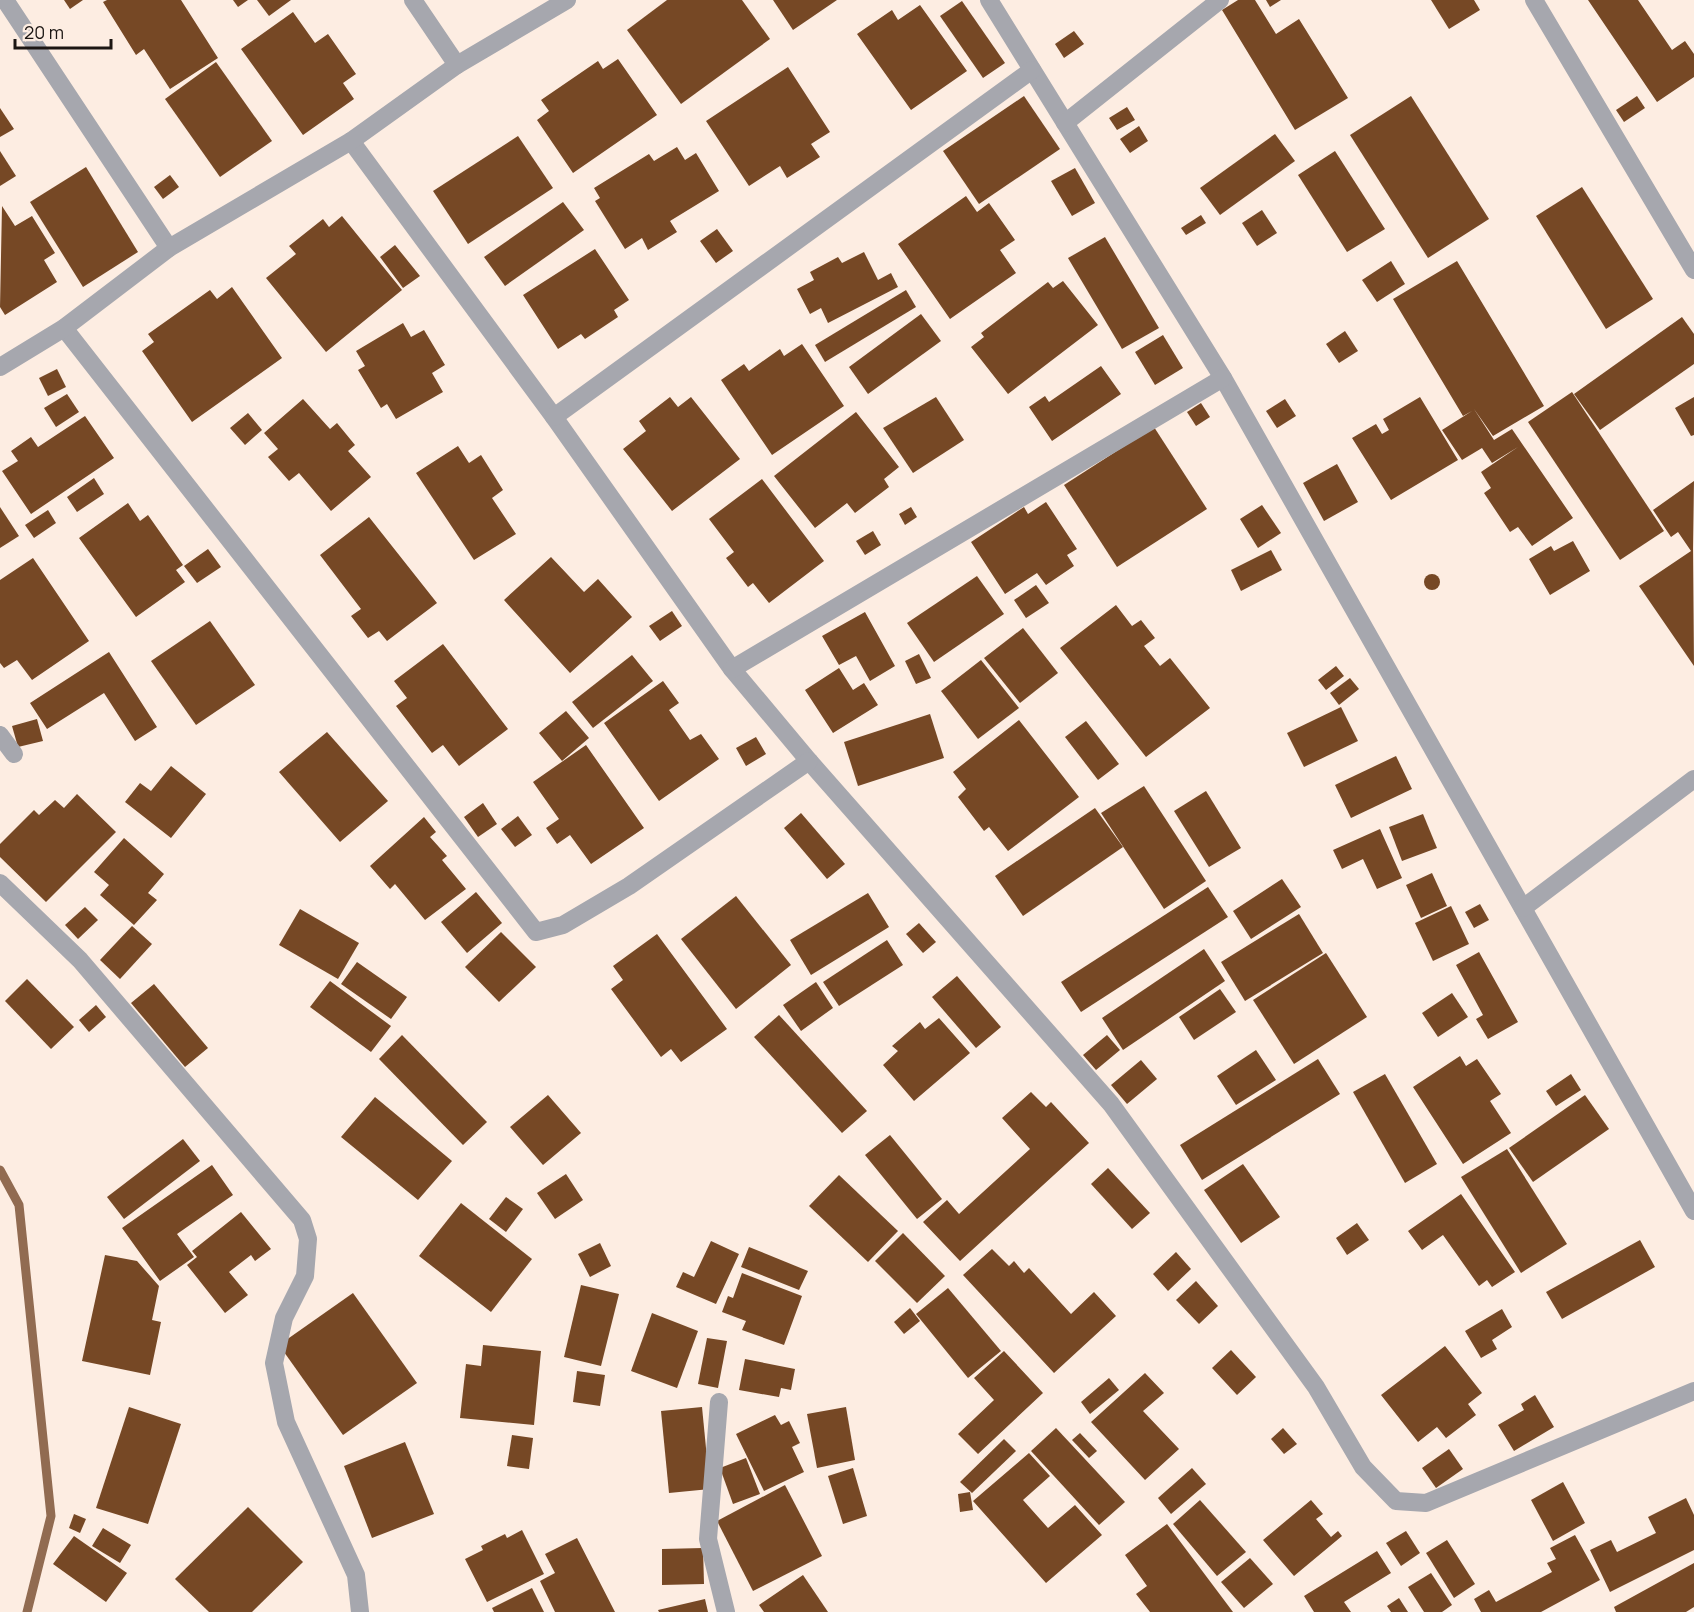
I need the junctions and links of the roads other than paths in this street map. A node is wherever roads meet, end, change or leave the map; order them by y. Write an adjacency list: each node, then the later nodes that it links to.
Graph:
1 (5, 0): 11 (street)
2 (413, 0): 7 (street)
3 (567, 0): 7 (street)
4 (989, 0): 8 (street)
5 (1220, 0): 9 (street)
6 (1534, 0): 12 (street)
7 (457, 66): 10 (street)
8 (1032, 70): 9 (street); 16 (street)
9 (1065, 123): 15 (street)
10 (351, 141): 11 (street); 16 (street)
11 (169, 248): 13 (street)
12 (1694, 270)
13 (64, 328): 14 (street); 20 (street)
14 (0, 367)
15 (1223, 378): 17 (street); 23 (street)
16 (554, 417): 17 (street)
17 (732, 669): 20 (street)
18 (0, 735): 19 (street)
19 (14, 754)
20 (809, 761): 25 (street)
21 (1694, 779): 23 (street)
22 (0, 883): 27 (street)
23 (1523, 908): 24 (street)
24 (1694, 1211)
25 (1694, 1391)
26 (719, 1402): 28 (street)
27 (360, 1612)
28 (726, 1612)

